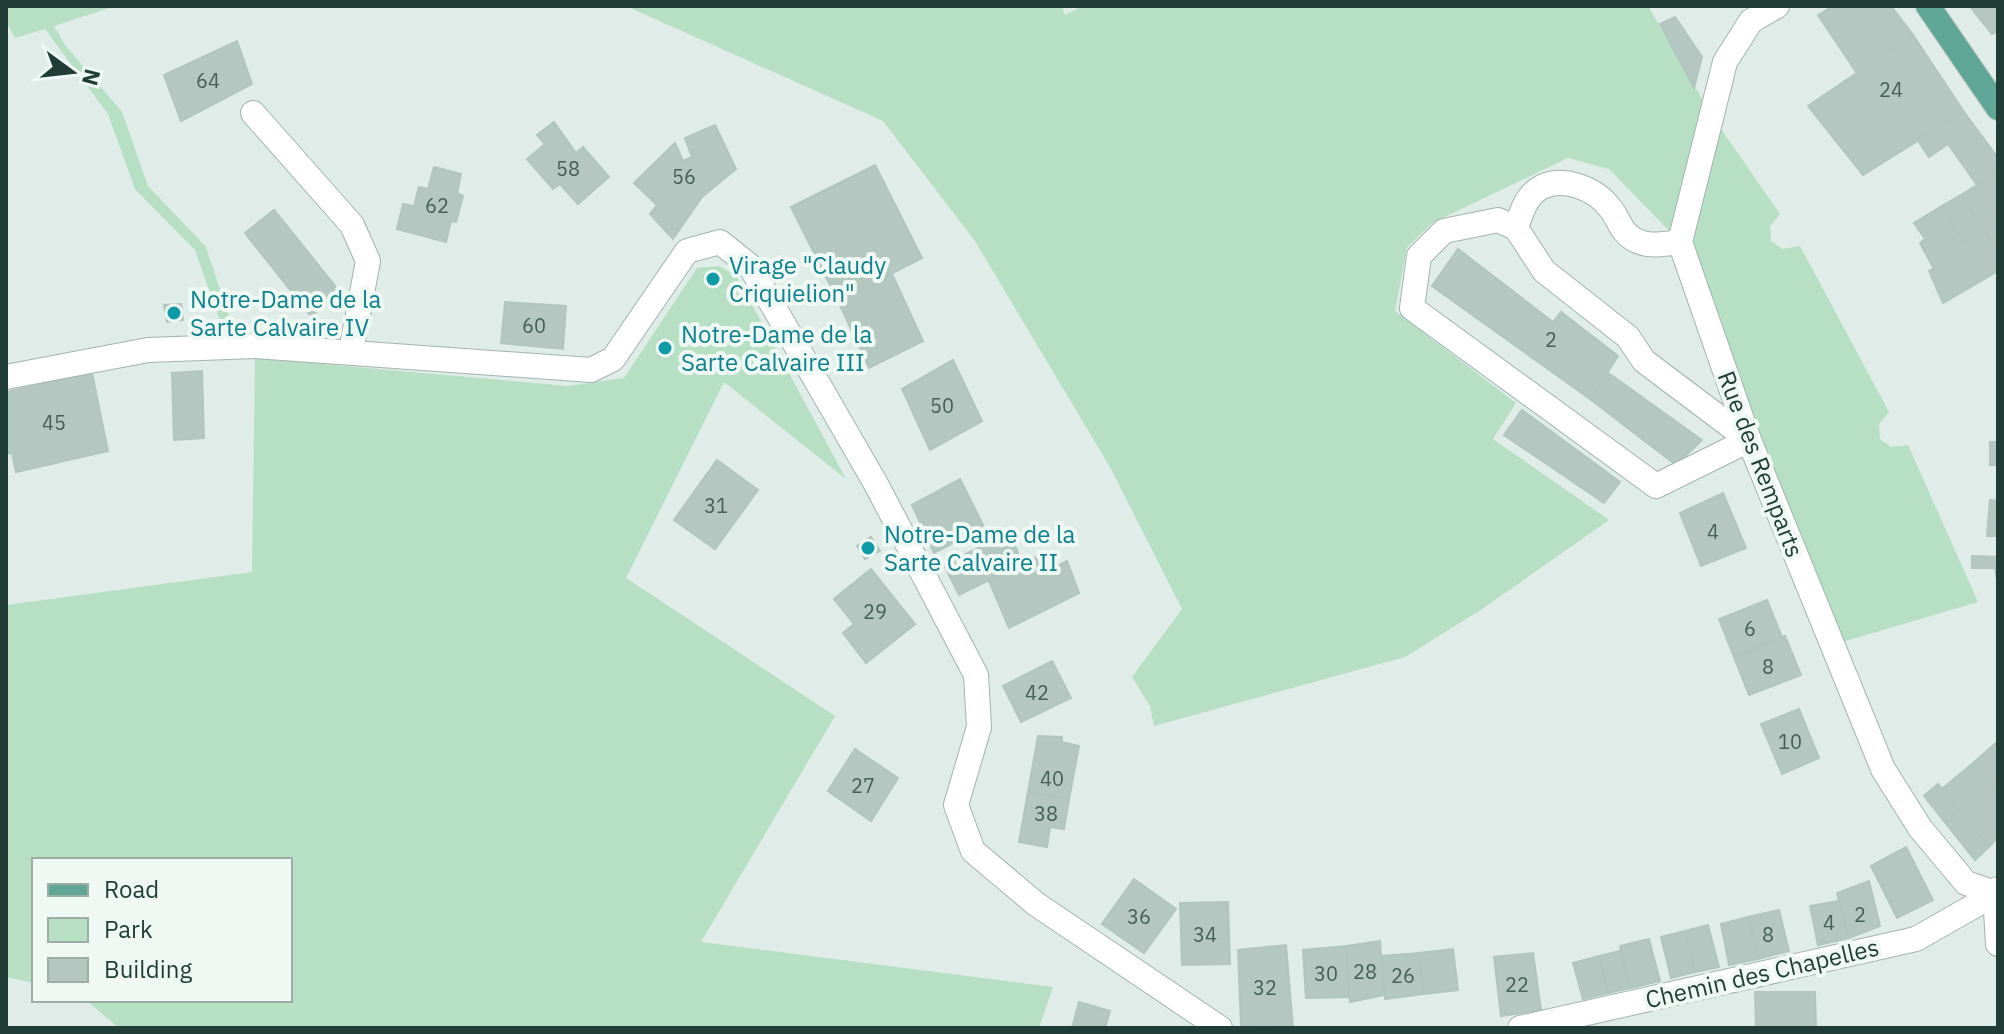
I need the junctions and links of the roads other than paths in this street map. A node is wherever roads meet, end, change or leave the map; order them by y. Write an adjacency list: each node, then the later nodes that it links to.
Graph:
1 (1777, 6): 6 (street)
2 (1928, 6): 3 (main road)
3 (1998, 108)
4 (253, 113): 7 (street)
5 (1516, 228): 6 (street); 9 (street); 9 (street)
6 (1680, 242): 9 (street, Rue des Remparts)
7 (351, 351): 8 (street); 12 (street)
8 (6, 377)
9 (1749, 440): 10 (street, Rue des Remparts)
10 (1997, 892): 11 (street); 13 (street, Chemin des Chapelles)
11 (1998, 944)
12 (1220, 1028)
13 (1520, 1028)

